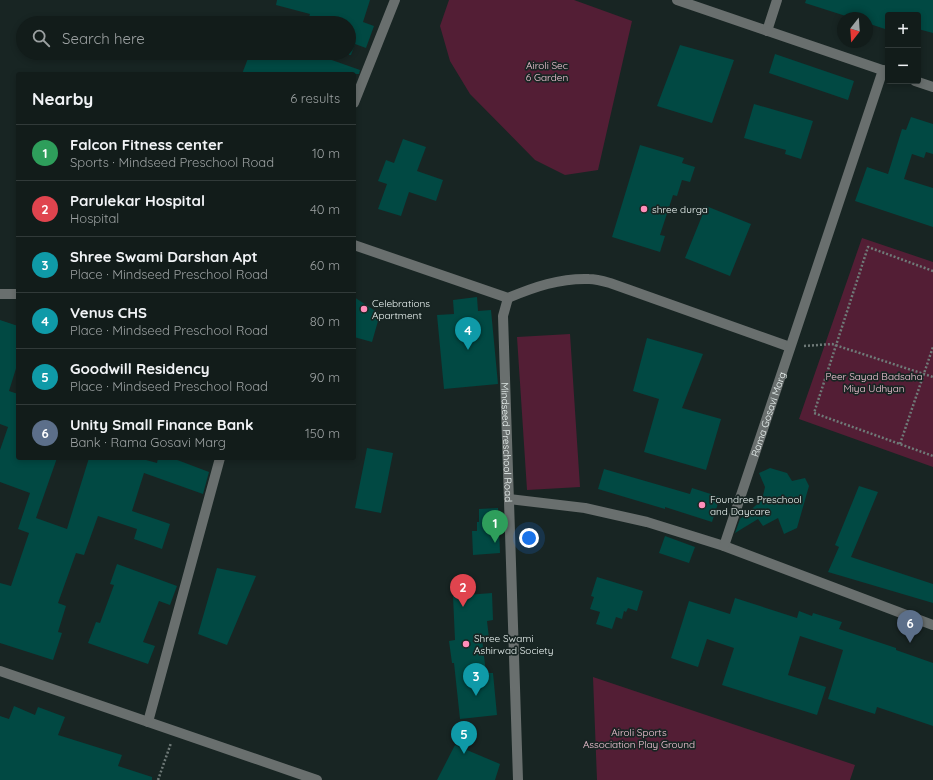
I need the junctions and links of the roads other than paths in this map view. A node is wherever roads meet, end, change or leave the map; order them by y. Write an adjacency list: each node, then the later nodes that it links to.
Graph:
1 (396, 0): 9 (street)
2 (677, 0): 4 (street)
3 (777, 0): 4 (street)
4 (767, 30): 5 (street)
5 (885, 71)
6 (885, 74): 14 (street, Rama Gosavi Marg)
7 (921, 83): 8 (street)
8 (933, 87)
9 (356, 98)
10 (356, 246): 13 (street)
11 (0, 294): 12 (street)
12 (16, 294)
13 (508, 298): 14 (street); 16 (street, Mindseed Preschool Road)
14 (790, 347): 17 (street, Rama Gosavi Marg)
15 (219, 460): 20 (street)
16 (509, 499): 17 (street); 22 (street, Mindseed Preschool Road)
17 (724, 546): 18 (street)
18 (933, 624)
19 (0, 671): 20 (street)
20 (148, 722): 21 (street)
21 (317, 780)
22 (518, 780)

